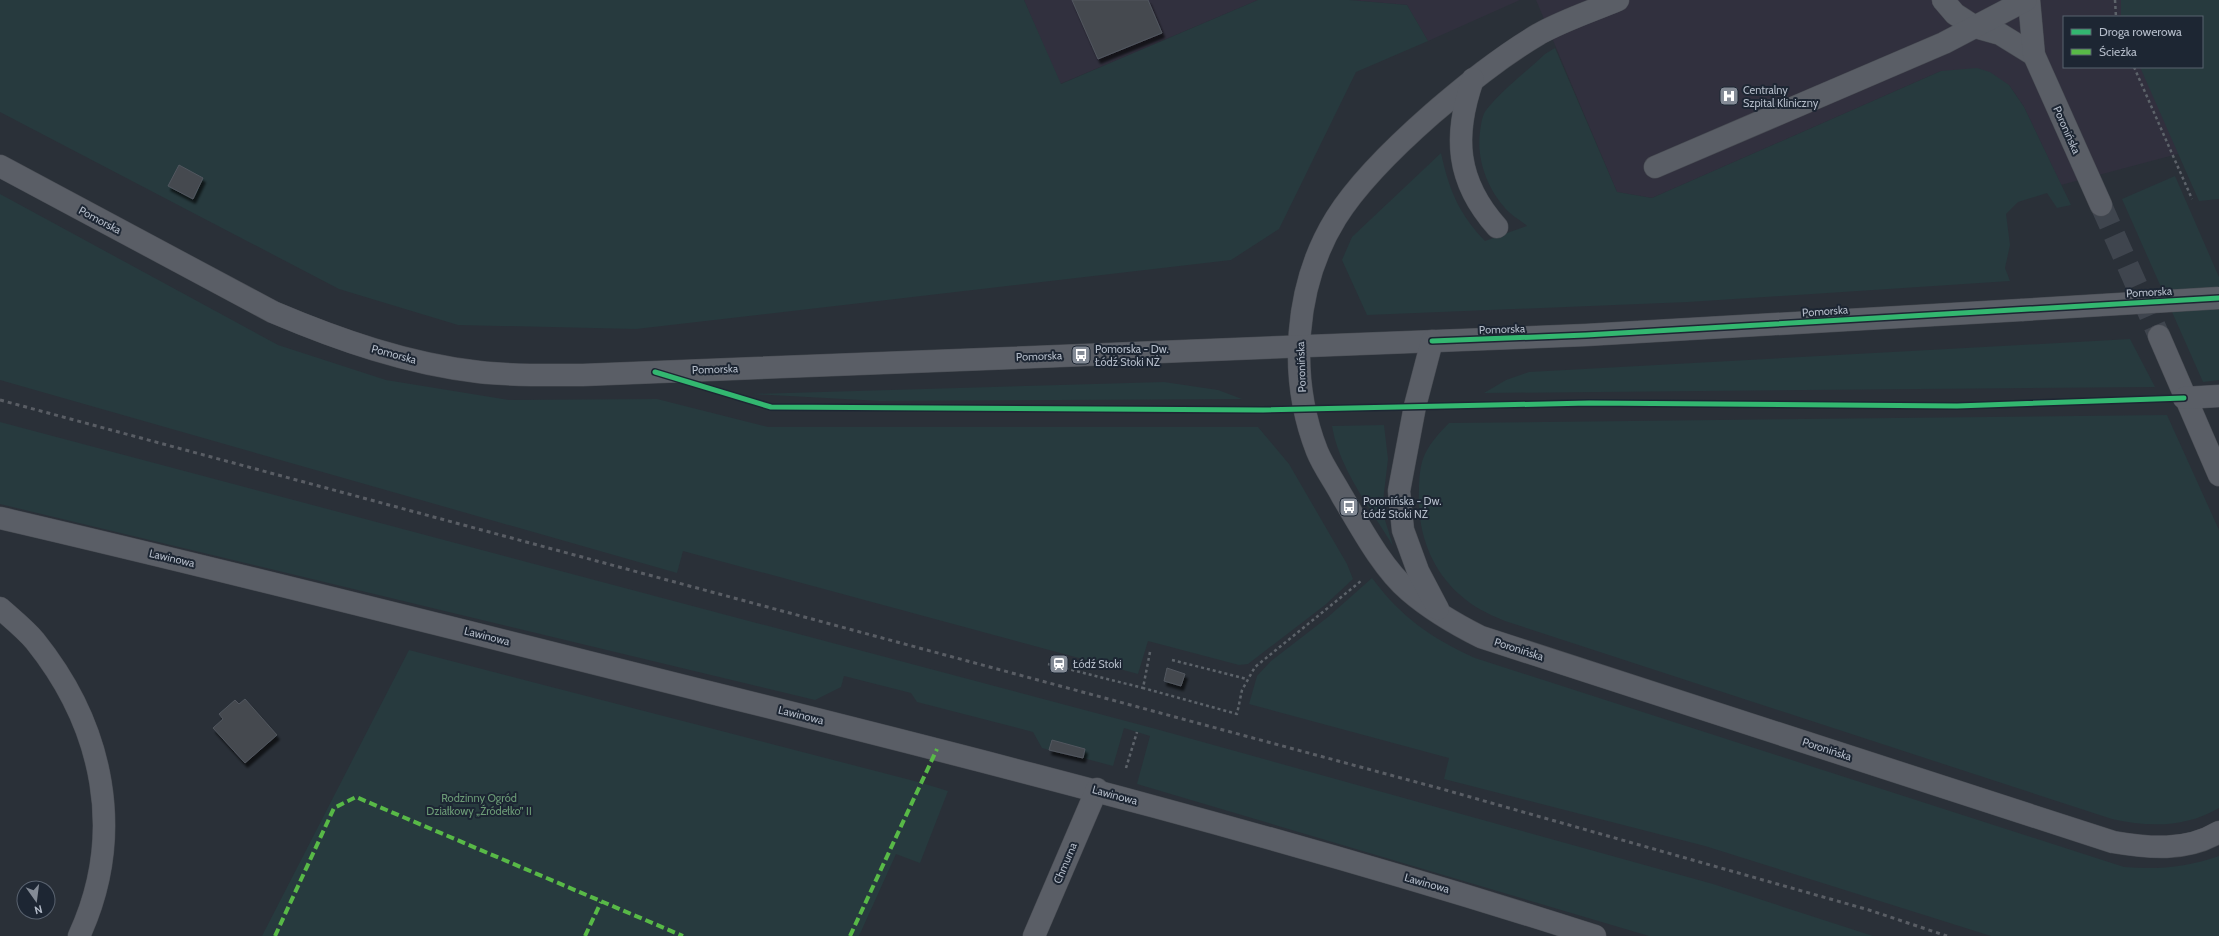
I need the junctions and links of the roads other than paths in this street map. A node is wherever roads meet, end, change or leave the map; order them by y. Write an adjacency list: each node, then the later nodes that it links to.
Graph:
1 (1618, 0): 6 (street, Poronińska)
2 (1943, 0): 4 (street)
3 (2027, 0): 4 (street); 5 (street, Poronińska)
4 (1975, 27): 5 (street); 8 (street)
5 (2034, 55): 9 (street, Poronińska)
6 (1473, 79): 10 (street); 14 (street, Poronińska)
7 (0, 166): 14 (street, Pomorska)
8 (1655, 167)
9 (2101, 205)
10 (1497, 227)
11 (2219, 298): 13 (street, Pomorska, bridge)
12 (2159, 336): 16 (street)
13 (1432, 341): 14 (street, Pomorska); 20 (street, Poronińska)
14 (1299, 346): 20 (street, Poronińska)
15 (2219, 396): 16 (street)
16 (2184, 398): 17 (street)
17 (2219, 475)
18 (0, 518): 21 (street, Lawinowa)
19 (0, 608): 23 (street)
20 (1442, 615): 22 (street, Poronińska)
21 (1097, 789): 24 (street, Chmurna); 25 (street, Lawinowa)
22 (2219, 832)
23 (79, 936)
24 (1034, 936)
25 (1595, 936)

